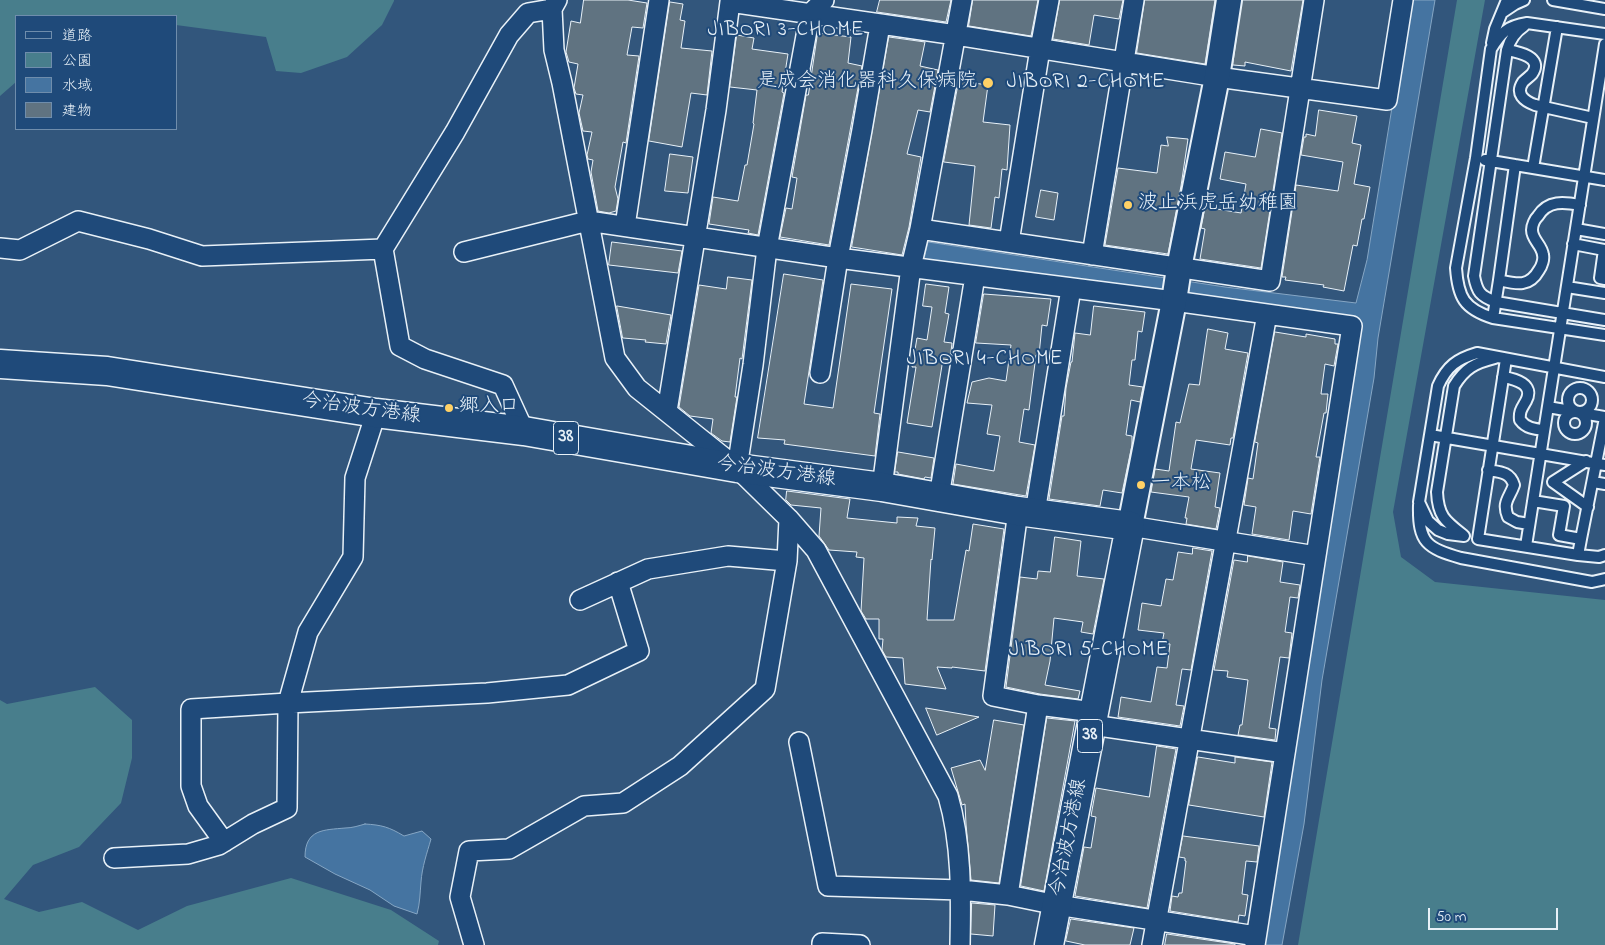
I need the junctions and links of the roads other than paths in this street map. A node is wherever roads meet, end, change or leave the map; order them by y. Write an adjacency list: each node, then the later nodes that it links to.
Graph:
1 (659, 0): 39 (street)
2 (824, 0): 15 (street)
3 (962, 0): 21 (street)
4 (1049, 0): 23 (street)
5 (1134, 0): 26 (street)
6 (1229, 0): 27 (street)
7 (1314, 0): 28 (street)
8 (1403, 0): 28 (street)
9 (1508, 0): 16 (lane)
10 (1524, 0): 16 (lane)
11 (1552, 0): 14 (lane)
12 (723, 1): 15 (street); 43 (street)
13 (555, 4): 38 (street); 48 (street)
14 (1605, 9)
15 (810, 14): 18 (street); 47 (street)
16 (1500, 14): 24 (lane)
17 (1527, 23): 19 (lane); 24 (lane); 25 (lane)
18 (880, 24): 21 (street); 51 (street)
19 (1557, 27): 20 (lane); 29 (lane)
20 (1605, 34)
21 (956, 35): 23 (street); 40 (street)
22 (1605, 44): 30 (lane)
23 (1040, 49): 26 (street); 44 (street)
24 (1491, 49): 31 (lane)
25 (1507, 50): 29 (lane); 32 (lane)
26 (1124, 62): 27 (street); 50 (street)
27 (1217, 77): 28 (street); 53 (street)
28 (1300, 88): 53 (street)
29 (1543, 107): 30 (lane); 34 (lane)
30 (1593, 118): 35 (lane)
31 (1476, 158): 32 (lane); 64 (lane)
32 (1491, 161): 33 (lane); 61 (lane)
33 (1515, 165): 34 (lane); 56 (lane)
34 (1533, 168): 35 (lane)
35 (1584, 177): 36 (lane); 37 (lane)
36 (1605, 180)
37 (1580, 205): 41 (lane); 56 (lane)
38 (588, 221): 39 (street); 49 (street); 75 (street)
39 (624, 226): 43 (street)
40 (920, 229): 44 (street); 52 (street)
41 (1576, 229): 42 (lane); 45 (lane)
42 (1605, 234)
43 (695, 237): 47 (street); 75 (street)
44 (1009, 242): 50 (street)
45 (1573, 244): 55 (lane); 57 (lane)
46 (0, 248): 48 (street)
47 (767, 248): 51 (street); 85 (street)
48 (383, 249): 79 (street)
49 (464, 252)
50 (1092, 255): 53 (street)
51 (838, 258): 52 (street); 71 (street)
52 (911, 267): 54 (street); 89 (street)
53 (1179, 268): 60 (street)
54 (975, 276): 58 (street); 90 (street)
55 (1605, 279)
56 (1499, 280): 61 (lane)
57 (1566, 287): 59 (lane); 62 (lane)
58 (1071, 288): 60 (street); 94 (street)
59 (1605, 293)
60 (1174, 301): 63 (street); 97 (street)
61 (1496, 302): 62 (lane); 64 (lane)
62 (1563, 312): 65 (lane); 66 (lane)
63 (1267, 314): 101 (street); 105 (street)
64 (1493, 318): 66 (lane)
65 (1605, 320)
66 (1560, 327): 67 (lane); 70 (lane)
67 (1605, 335)
68 (1502, 358): 70 (lane); 72 (lane); 80 (lane); 81 (lane)
69 (0, 364): 76 (main road, 今治波方港線 / 38)
70 (1554, 368): 73 (lane); 74 (lane)
71 (820, 373)
72 (1503, 377): 78 (lane); 82 (lane)
73 (1605, 377)
74 (1548, 407): 77 (lane); 78 (lane)
75 (666, 411): 85 (street)
76 (376, 413): 79 (main road, 今治波方港線 / 38); 110 (street)
77 (1605, 417): 84 (lane)
78 (1544, 430): 83 (lane)
79 (524, 431): 85 (main road, 今治波方港線 / 38)
80 (1430, 435): 81 (lane); 92 (lane)
81 (1445, 437): 82 (lane); 98 (lane)
82 (1492, 445): 83 (lane); 86 (lane)
83 (1540, 454): 84 (lane); 91 (lane)
84 (1596, 463): 87 (lane); 93 (lane)
85 (737, 468): 89 (main road, 今治波方港線 / 38); 95 (street)
86 (1488, 470): 96 (lane); 99 (lane)
87 (1593, 482): 88 (lane); 93 (lane)
88 (1605, 484)
89 (882, 487): 90 (main road, 今治波方港線 / 38)
90 (939, 497): 94 (main road, 今治波方港線 / 38)
91 (1533, 501): 96 (lane); 100 (lane)
92 (1419, 502): 98 (lane); 107 (lane)
93 (1588, 507): 100 (lane)
94 (1026, 512): 97 (main road, 今治波方港線 / 38); 111 (street)
95 (789, 519): 106 (street); 118 (street)
96 (1529, 524): 102 (lane)
97 (1130, 526): 101 (street); 112 (main road, 今治波方港線 / 38)
98 (1464, 536): 99 (lane)
99 (1478, 539): 102 (lane)
100 (1581, 540): 103 (lane)
101 (1226, 541): 105 (street); 113 (street)
102 (1526, 546): 103 (lane)
103 (1578, 555): 104 (lane)
104 (1605, 555)
105 (1316, 556): 115 (street)
106 (787, 561): 108 (street); 123 (street)
107 (1605, 579)
108 (618, 582): 109 (street); 110 (street)
109 (580, 600)
110 (288, 703): 116 (street); 116 (street)
111 (1038, 705): 112 (street); 119 (street)
112 (1093, 719): 113 (street); 120 (main road, 今治波方港線 / 38)
113 (1191, 738): 115 (street); 121 (street)
114 (799, 742): 118 (street)
115 (1285, 753): 122 (street)
116 (224, 842): 117 (street)
117 (114, 858)
118 (961, 890): 119 (street); 126 (street)
119 (1008, 895): 120 (street)
120 (1057, 905): 121 (street); 127 (main road, 今治波方港線 / 38)
121 (1157, 920): 122 (street); 128 (street)
122 (1256, 941)
123 (474, 945)
124 (822, 945): 125 (street)
125 (860, 945)
126 (960, 945)
127 (1049, 945)
128 (1152, 945)

